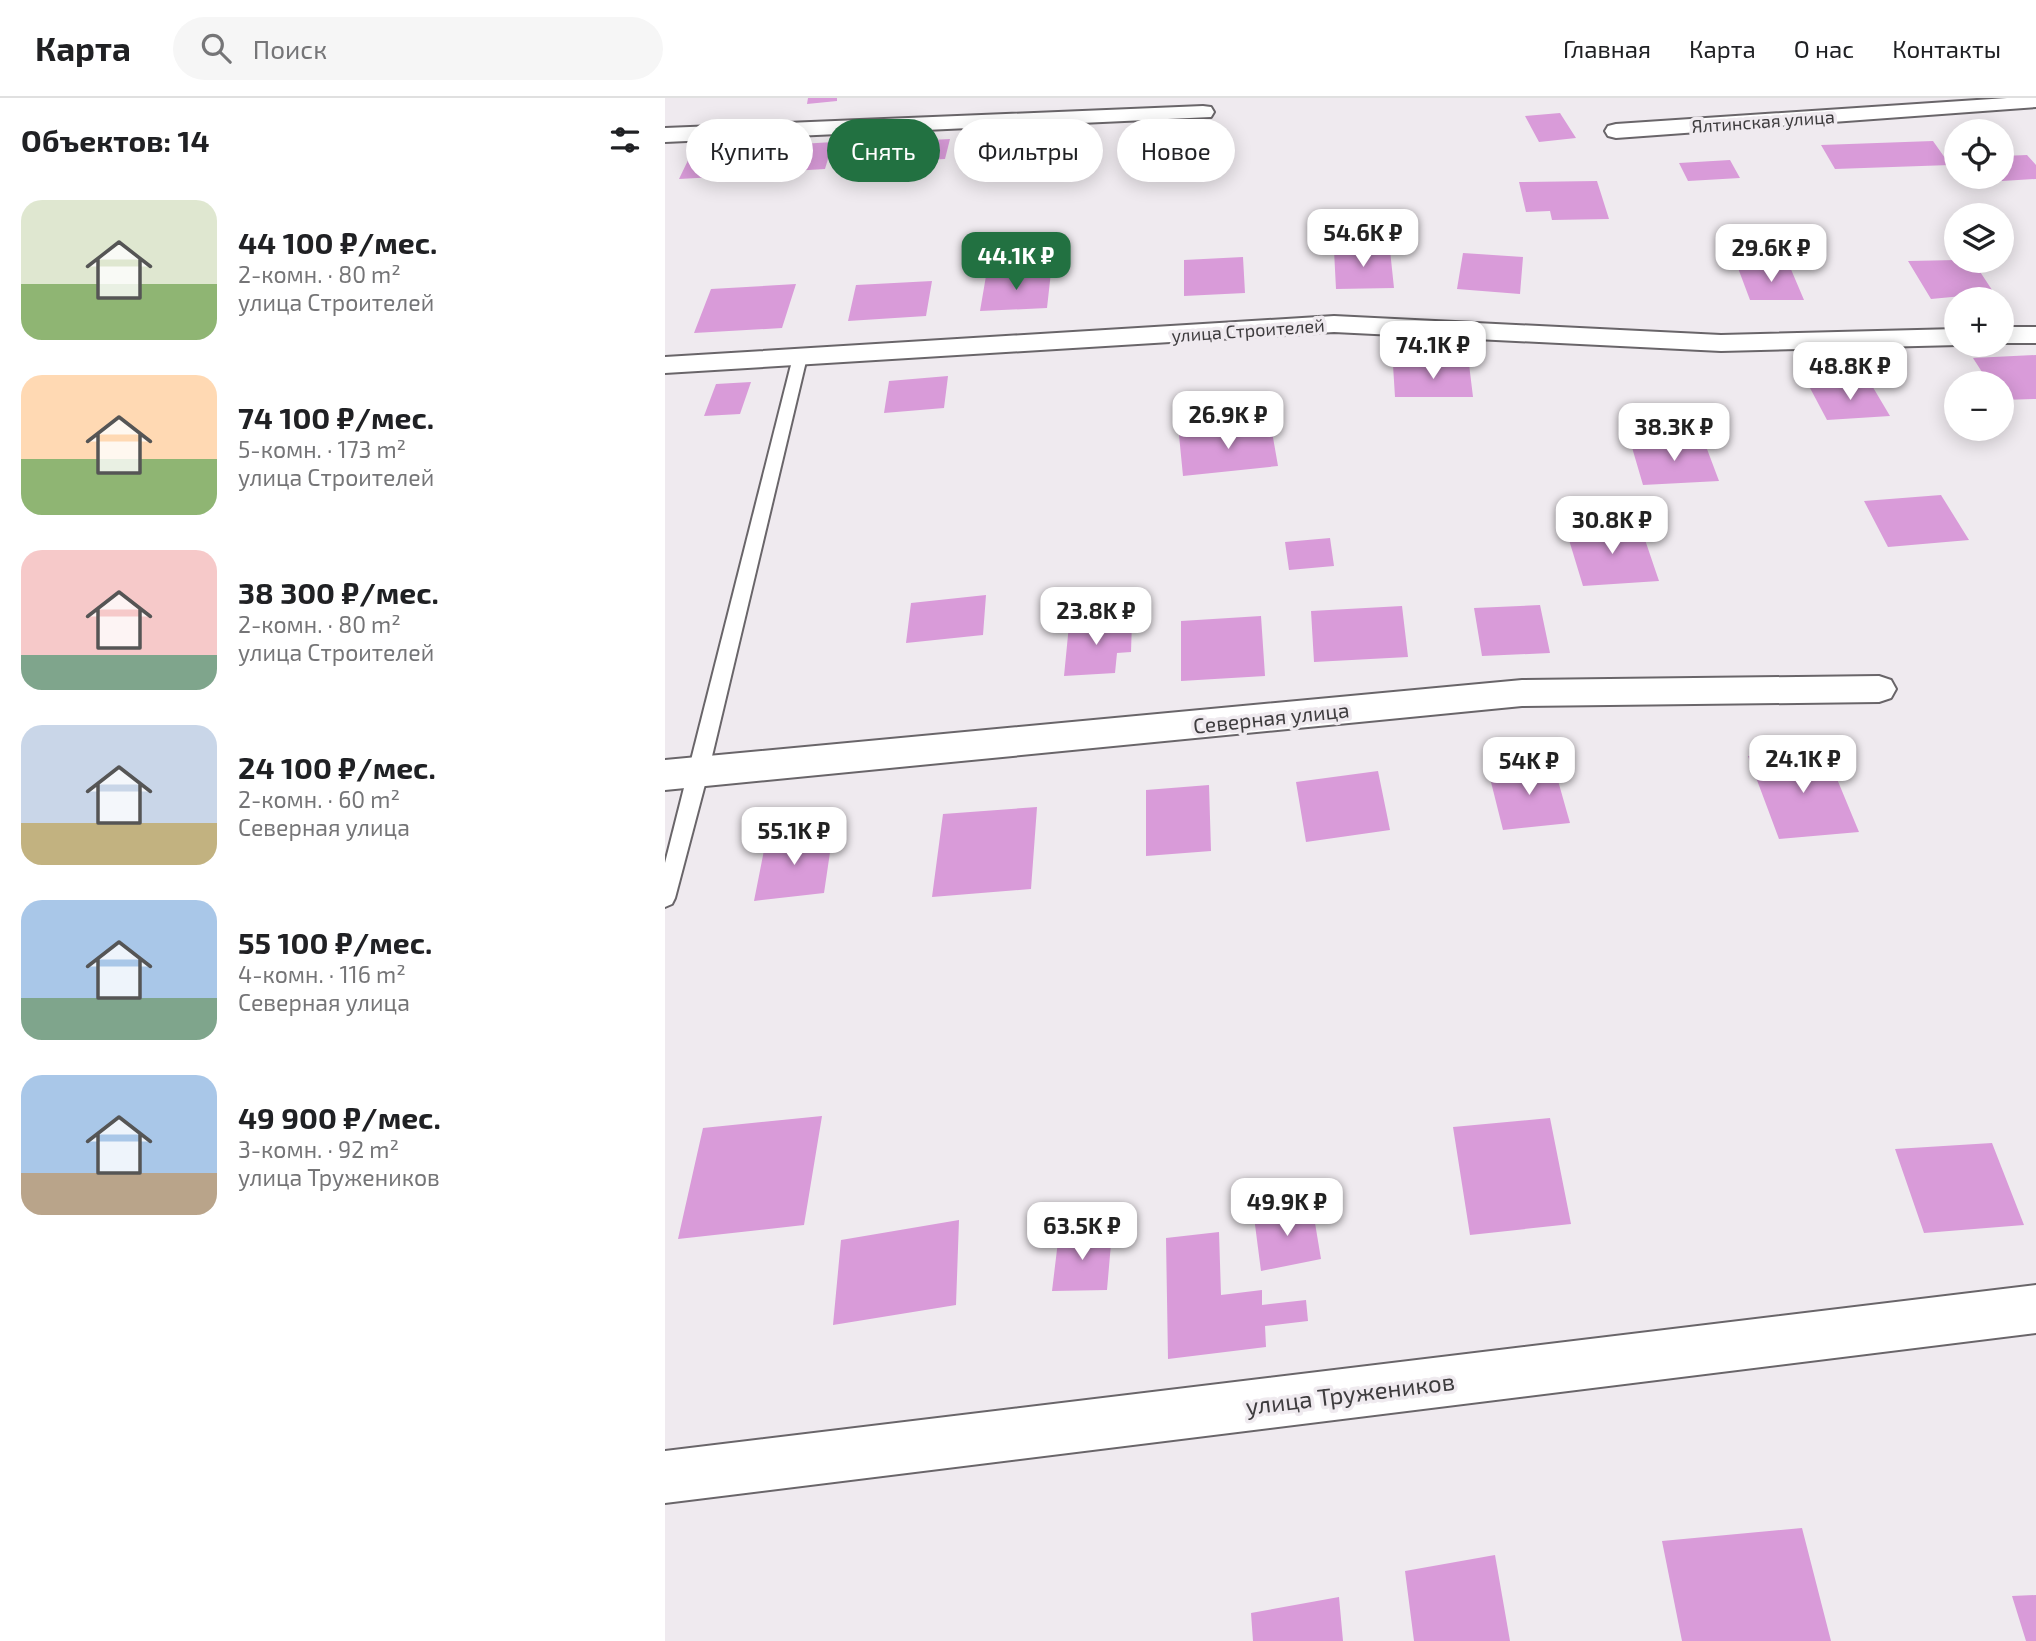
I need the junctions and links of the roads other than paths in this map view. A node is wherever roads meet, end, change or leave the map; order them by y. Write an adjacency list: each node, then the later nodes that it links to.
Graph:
1 (2036, 99): 6 (street, Ялтинская улица)
2 (762, 109): 4 (street)
3 (1203, 112): 5 (street)
4 (760, 119)
5 (813, 129)
6 (1616, 131)
7 (686, 134): 8 (street)
8 (665, 135)
9 (2014, 335): 10 (street)
10 (2036, 335)
11 (1944, 337): 12 (street, улица Строителей)
12 (800, 357): 13 (street, улица Строителей); 15 (lane)
13 (665, 365)
14 (1878, 689): 15 (street, Северная улица)
15 (699, 773): 16 (street, Северная улица); 17 (lane)
16 (665, 775)
17 (665, 898)
18 (2036, 1309): 19 (street, улица Тружеников)
19 (665, 1477)

